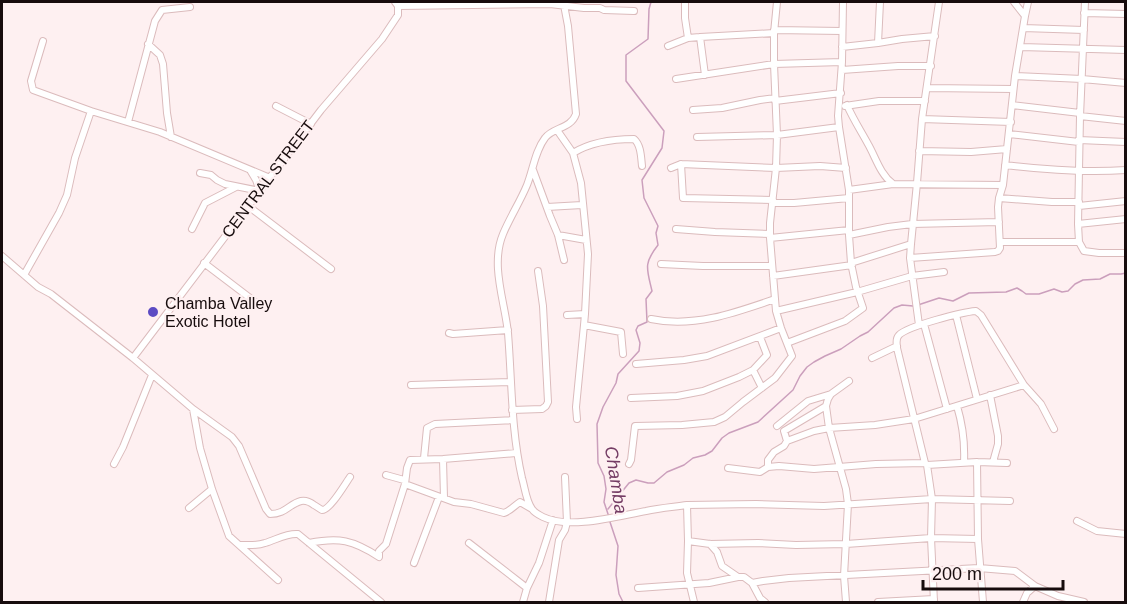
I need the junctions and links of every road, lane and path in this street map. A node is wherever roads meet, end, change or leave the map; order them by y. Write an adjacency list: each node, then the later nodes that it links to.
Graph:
1 (685, 2): 24 (street)
2 (777, 2): 20 (street)
3 (843, 2): 21 (street)
4 (880, 2): 26 (street)
5 (939, 2): 22 (street)
6 (1014, 2): 17 (street)
7 (1028, 2): 17 (street)
8 (1085, 2): 15 (street)
9 (482, 3): 10 (street); 11 (street)
10 (397, 4): 58 (street, CENTRAL STREET)
11 (564, 5): 12 (street); 60 (street)
12 (601, 5): 14 (street)
13 (190, 7): 27 (street)
14 (634, 11)
15 (1084, 13): 16 (street); 19 (street)
16 (1125, 14)
17 (1025, 16): 18 (street)
18 (1023, 28): 19 (street); 30 (street)
19 (1084, 30): 31 (street)
20 (774, 31): 21 (street); 23 (street); 34 (street)
21 (842, 31): 29 (street)
22 (935, 36): 26 (street); 35 (street)
23 (700, 37): 24 (street); 37 (street)
24 (688, 38): 28 (street)
25 (43, 41): 52 (street)
26 (878, 43): 29 (street)
27 (148, 44): 56 (street); 63 (street)
28 (668, 45)
29 (842, 47): 33 (street)
30 (1021, 47): 31 (street); 38 (street)
31 (1083, 48): 32 (street); 40 (street)
32 (1125, 50)
33 (842, 62): 34 (street); 36 (street)
34 (774, 64): 37 (street); 45 (street)
35 (931, 66): 36 (street); 42 (street)
36 (842, 70): 44 (street)
37 (705, 75): 39 (street)
38 (1015, 76): 40 (street); 43 (street)
39 (676, 79)
40 (1082, 79): 41 (street); 53 (street)
41 (1125, 84)
42 (927, 88): 43 (street); 46 (street)
43 (1013, 89): 48 (street)
44 (841, 93): 45 (street); 50 (street)
45 (775, 99): 51 (street); 62 (street)
46 (925, 101): 47 (street); 54 (street)
47 (847, 105): 50 (street); 83 (street)
48 (1012, 105): 53 (street); 57 (street)
49 (276, 106): 58 (street)
50 (839, 106): 59 (street)
51 (693, 110)
52 (91, 111): 56 (street); 120 (street)
53 (1080, 114): 55 (street); 65 (street)
54 (922, 119): 57 (street); 68 (street)
55 (1125, 121)
56 (128, 122): 63 (street)
57 (1011, 122): 61 (street)
58 (311, 124): 81 (street, CENTRAL STREET)
59 (839, 128): 62 (street); 75 (street)
60 (557, 130): 69 (street); 77 (street)
61 (1009, 134): 65 (street); 67 (street)
62 (777, 135): 64 (street); 74 (street)
63 (171, 137): 76 (street)
64 (697, 137)
65 (1079, 141): 66 (street); 79 (street)
66 (1125, 142)
67 (1007, 149): 68 (street); 71 (street)
68 (919, 151): 82 (street)
69 (573, 153): 72 (street); 94 (street)
70 (681, 164): 73 (street); 74 (street); 90 (street)
71 (1005, 165): 79 (street); 84 (street)
72 (642, 166)
73 (671, 168)
74 (776, 168): 75 (street); 90 (street)
75 (846, 168): 86 (street)
76 (250, 170): 81 (street); 87 (street)
77 (533, 170): 95 (street); 134 (street)
78 (1125, 170): 79 (street)
79 (1080, 171): 92 (street)
80 (200, 173): 85 (street)
81 (270, 178): 87 (street, CENTRAL STREET)
82 (917, 183): 83 (street); 84 (street); 98 (street)
83 (893, 184): 86 (street)
84 (1003, 185): 89 (street)
85 (236, 187): 87 (street); 100 (street)
86 (849, 190): 88 (street)
87 (260, 191): 93 (street, CENTRAL STREET)
88 (849, 198): 90 (street); 102 (street)
89 (999, 198): 92 (street); 97 (street)
90 (772, 201): 104 (street)
91 (1125, 201): 92 (street)
92 (1079, 204): 99 (street)
93 (248, 206): 113 (street, CENTRAL STREET); 117 (street)
94 (582, 206): 95 (street); 105 (street)
95 (547, 207): 103 (street)
96 (1125, 219): 99 (street)
97 (999, 222): 98 (street); 106 (street)
98 (912, 224): 102 (street); 108 (street)
99 (1078, 224): 107 (street)
100 (192, 229)
101 (676, 229): 104 (street)
102 (849, 233): 104 (street); 115 (street)
103 (558, 235): 105 (street); 112 (street)
104 (770, 236): 116 (street)
105 (586, 240): 127 (street)
106 (1000, 242): 107 (street); 111 (street)
107 (1079, 242): 109 (street)
108 (911, 244): 111 (street); 115 (street)
109 (1125, 253)
110 (2, 256): 120 (street)
111 (910, 258): 122 (street)
112 (564, 260)
113 (204, 263): 125 (street); 140 (street, CENTRAL STREET)
114 (661, 264): 116 (street)
115 (852, 264): 121 (street); 123 (street)
116 (772, 266): 121 (street)
117 (331, 269)
118 (538, 271): 158 (street)
119 (944, 272): 122 (street)
120 (24, 275): 140 (street)
121 (773, 276): 124 (street)
122 (912, 276): 123 (street); 131 (street)
123 (857, 292): 126 (street); 137 (street)
124 (775, 299): 126 (street); 130 (street)
125 (258, 304)
126 (776, 310): 133 (street)
127 (585, 314): 128 (street); 132 (street)
128 (567, 315)
129 (956, 315): 131 (street); 148 (street); 153 (street)
130 (651, 319)
131 (921, 325): 138 (street); 157 (street)
132 (584, 326): 139 (street); 159 (street)
133 (781, 328): 136 (street); 137 (street)
134 (508, 330): 135 (street); 146 (street)
135 (449, 333)
136 (760, 337): 142 (street); 143 (street)
137 (787, 343): 149 (street)
138 (897, 346): 141 (street); 160 (street)
139 (623, 354)
140 (133, 358): 144 (street)
141 (872, 358)
142 (636, 364)
143 (753, 370): 149 (street); 152 (street)
144 (152, 375): 156 (street); 173 (street)
145 (849, 381): 150 (street)
146 (510, 382): 147 (street); 158 (street)
147 (411, 385)
148 (1024, 385): 151 (street); 164 (street)
149 (762, 388): 174 (street)
150 (831, 394): 154 (street); 162 (street)
151 (990, 395): 153 (street); 171 (street)
152 (631, 398)
153 (977, 399): 155 (street)
154 (826, 406): 163 (street); 165 (street)
155 (957, 406): 157 (street); 169 (street)
156 (193, 409): 180 (street); 183 (street)
157 (948, 409): 160 (street)
158 (512, 410): 161 (street)
159 (578, 419)
160 (914, 419): 163 (street); 175 (street)
161 (513, 420): 166 (street); 167 (street)
162 (777, 426)
163 (830, 428): 165 (street); 178 (street)
164 (1054, 429)
165 (787, 441): 176 (street)
166 (516, 453): 168 (street); 191 (street)
167 (424, 458): 168 (street); 182 (street)
168 (443, 459): 184 (street)
169 (964, 462): 170 (street); 175 (street)
170 (977, 462): 171 (street); 186 (street)
171 (993, 462): 172 (street)
172 (1007, 463)
173 (114, 464)
174 (630, 464)
175 (926, 464): 178 (street); 185 (street)
176 (768, 467): 177 (street); 178 (street)
177 (728, 468)
178 (840, 468): 188 (street)
179 (386, 475): 182 (street)
180 (350, 477)
181 (565, 477): 194 (street)
182 (405, 484): 184 (street); 199 (street)
183 (212, 489): 190 (street); 203 (street)
184 (442, 498): 191 (street); 204 (street)
185 (932, 499): 186 (street); 188 (street); 196 (street)
186 (978, 499): 187 (street); 197 (street)
187 (1010, 501)
188 (848, 504): 189 (street); 202 (street)
189 (687, 505): 194 (street); 198 (street)
190 (189, 508)
191 (532, 510): 192 (street)
192 (553, 520): 194 (street); 213 (street)
193 (1077, 521): 195 (street)
194 (567, 522): 218 (street)
195 (1125, 534)
196 (931, 538): 197 (street); 202 (street); 206 (street)
197 (978, 539): 205 (street)
198 (688, 541): 201 (street); 211 (street)
199 (309, 543): 203 (street); 216 (street)
200 (469, 543): 213 (street)
201 (710, 544): 202 (street); 208 (street)
202 (846, 544): 207 (street)
203 (239, 545): 209 (street)
204 (414, 563)
205 (979, 568): 206 (street); 212 (street); 223 (street)
206 (932, 570): 207 (street); 215 (street)
207 (844, 576): 210 (street); 221 (street)
208 (738, 577): 210 (street); 211 (street)
209 (278, 580)
210 (752, 583): 220 (street)
211 (690, 585): 214 (street); 219 (street)
212 (1035, 586): 224 (street); 225 (street)
213 (527, 588): 217 (street)
214 (638, 588)
215 (934, 601): 222 (street)
216 (381, 603)
217 (523, 603)
218 (549, 603)
219 (694, 603)
220 (765, 603)
221 (846, 603)
222 (878, 603)
223 (982, 603)
224 (1023, 603)
225 (1084, 603)

